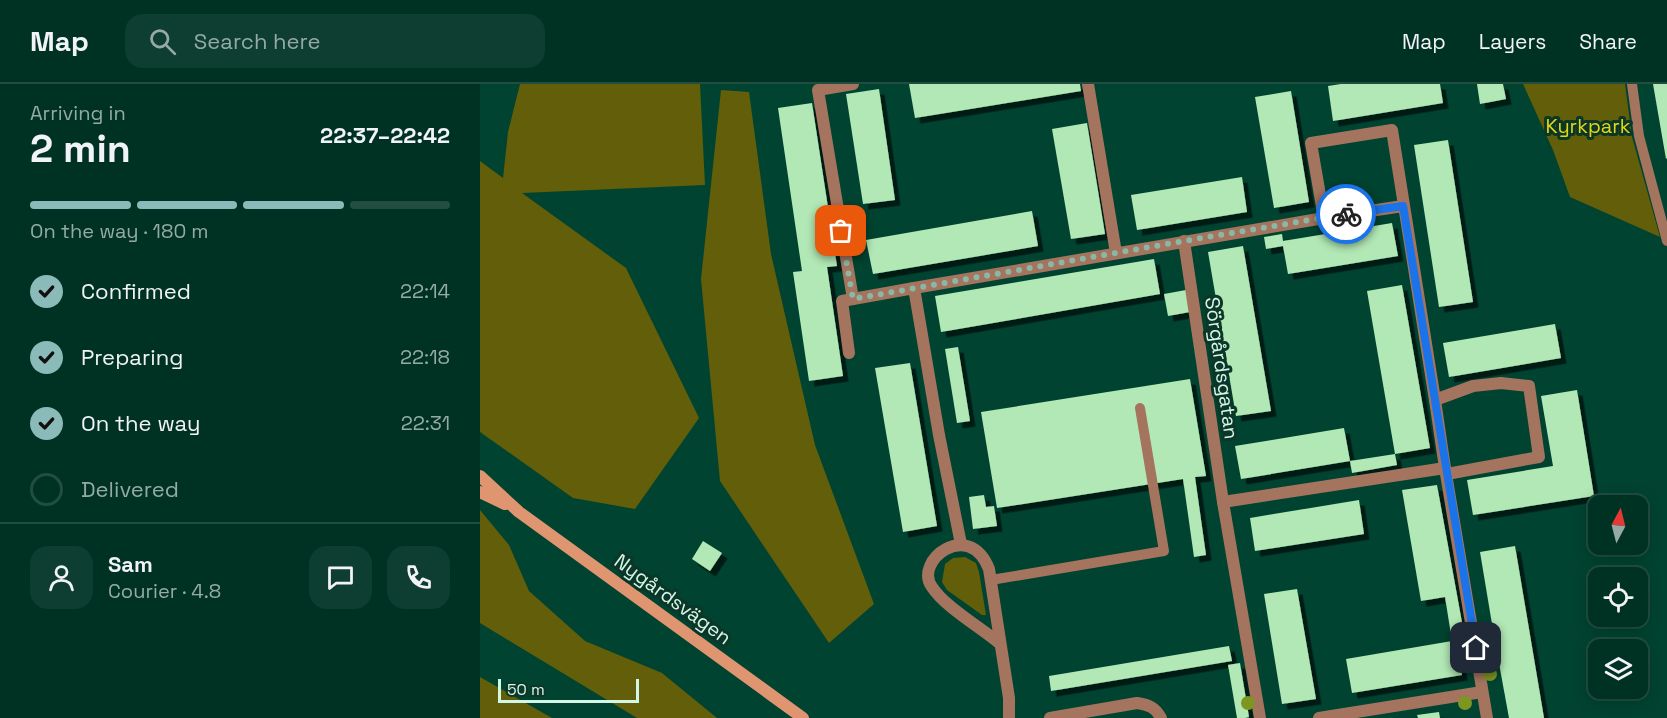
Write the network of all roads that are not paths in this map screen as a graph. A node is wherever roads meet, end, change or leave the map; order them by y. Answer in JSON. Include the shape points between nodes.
{"nodes":[{"id":1,"x":853,"y":84,"type":"edge"},
{"id":2,"x":1089,"y":84,"type":"edge"},
{"id":3,"x":1632,"y":84,"type":"edge"},
{"id":4,"x":1403,"y":206,"type":"junction"},
{"id":5,"x":1323,"y":218,"type":"junction"},
{"id":6,"x":1184,"y":241,"type":"junction"},
{"id":7,"x":1667,"y":241,"type":"edge"},
{"id":8,"x":1116,"y":253,"type":"junction"},
{"id":9,"x":914,"y":288,"type":"junction"},
{"id":10,"x":853,"y":299,"type":"junction"},
{"id":11,"x":849,"y":353,"type":"dead end"},
{"id":12,"x":1435,"y":400,"type":"junction"},
{"id":13,"x":1140,"y":408,"type":"dead end"},
{"id":14,"x":1446,"y":471,"type":"junction"},
{"id":15,"x":480,"y":476,"type":"edge"},
{"id":16,"x":480,"y":492,"type":"edge"},
{"id":17,"x":1223,"y":502,"type":"junction"},
{"id":18,"x":519,"y":512,"type":"junction"},
{"id":19,"x":961,"y":544,"type":"junction"},
{"id":20,"x":991,"y":580,"type":"junction"},
{"id":21,"x":999,"y":643,"type":"junction"},
{"id":22,"x":1482,"y":692,"type":"junction"},
{"id":23,"x":1072,"y":716,"type":"edge"},
{"id":24,"x":803,"y":718,"type":"edge"},
{"id":25,"x":1009,"y":718,"type":"edge"},
{"id":26,"x":1050,"y":718,"type":"edge"},
{"id":27,"x":1161,"y":718,"type":"edge"},
{"id":28,"x":1260,"y":718,"type":"edge"},
{"id":29,"x":1319,"y":718,"type":"edge"},
{"id":30,"x":1487,"y":718,"type":"edge"}],
"edges":[{"from":1,"to":10,"type":"street","via":[[818,90]]},
{"from":2,"to":8,"type":"street"},
{"from":3,"to":7,"type":"lane","via":[[1639,136]]},
{"from":4,"to":5,"type":"street"},
{"from":4,"to":5,"type":"street","via":[[1392,130],[1311,143]]},
{"from":4,"to":12,"type":"street"},
{"from":5,"to":6,"type":"street"},
{"from":6,"to":8,"type":"street"},
{"from":6,"to":17,"type":"street","name":"Sörgårdsgatan"},
{"from":8,"to":9,"type":"street"},
{"from":9,"to":10,"type":"street"},
{"from":9,"to":19,"type":"street"},
{"from":10,"to":11,"type":"street","via":[[842,301]]},
{"from":12,"to":14,"type":"street"},
{"from":12,"to":14,"type":"street","via":[[1473,386],[1529,386],[1539,457]]},
{"from":13,"to":20,"type":"lane","via":[[1164,551]]},
{"from":14,"to":17,"type":"street"},
{"from":14,"to":22,"type":"street"},
{"from":15,"to":18,"type":"street","name":"Nygårdsvägen"},
{"from":16,"to":18,"type":"street","name":"Nygårdsvägen"},
{"from":17,"to":28,"type":"street","name":"Sörgårdsgatan"},
{"from":18,"to":24,"type":"street","name":"Nygårdsvägen"},
{"from":19,"to":20,"type":"street","via":[[976,549],[986,561]]},
{"from":19,"to":21,"type":"street","via":[[934,558],[930,585]]},
{"from":20,"to":21,"type":"street"},
{"from":21,"to":25,"type":"street"},
{"from":22,"to":29,"type":"street"},
{"from":22,"to":30,"type":"street"},
{"from":23,"to":26,"type":"street"},
{"from":23,"to":27,"type":"street","via":[[1137,703],[1149,705]]}]}
